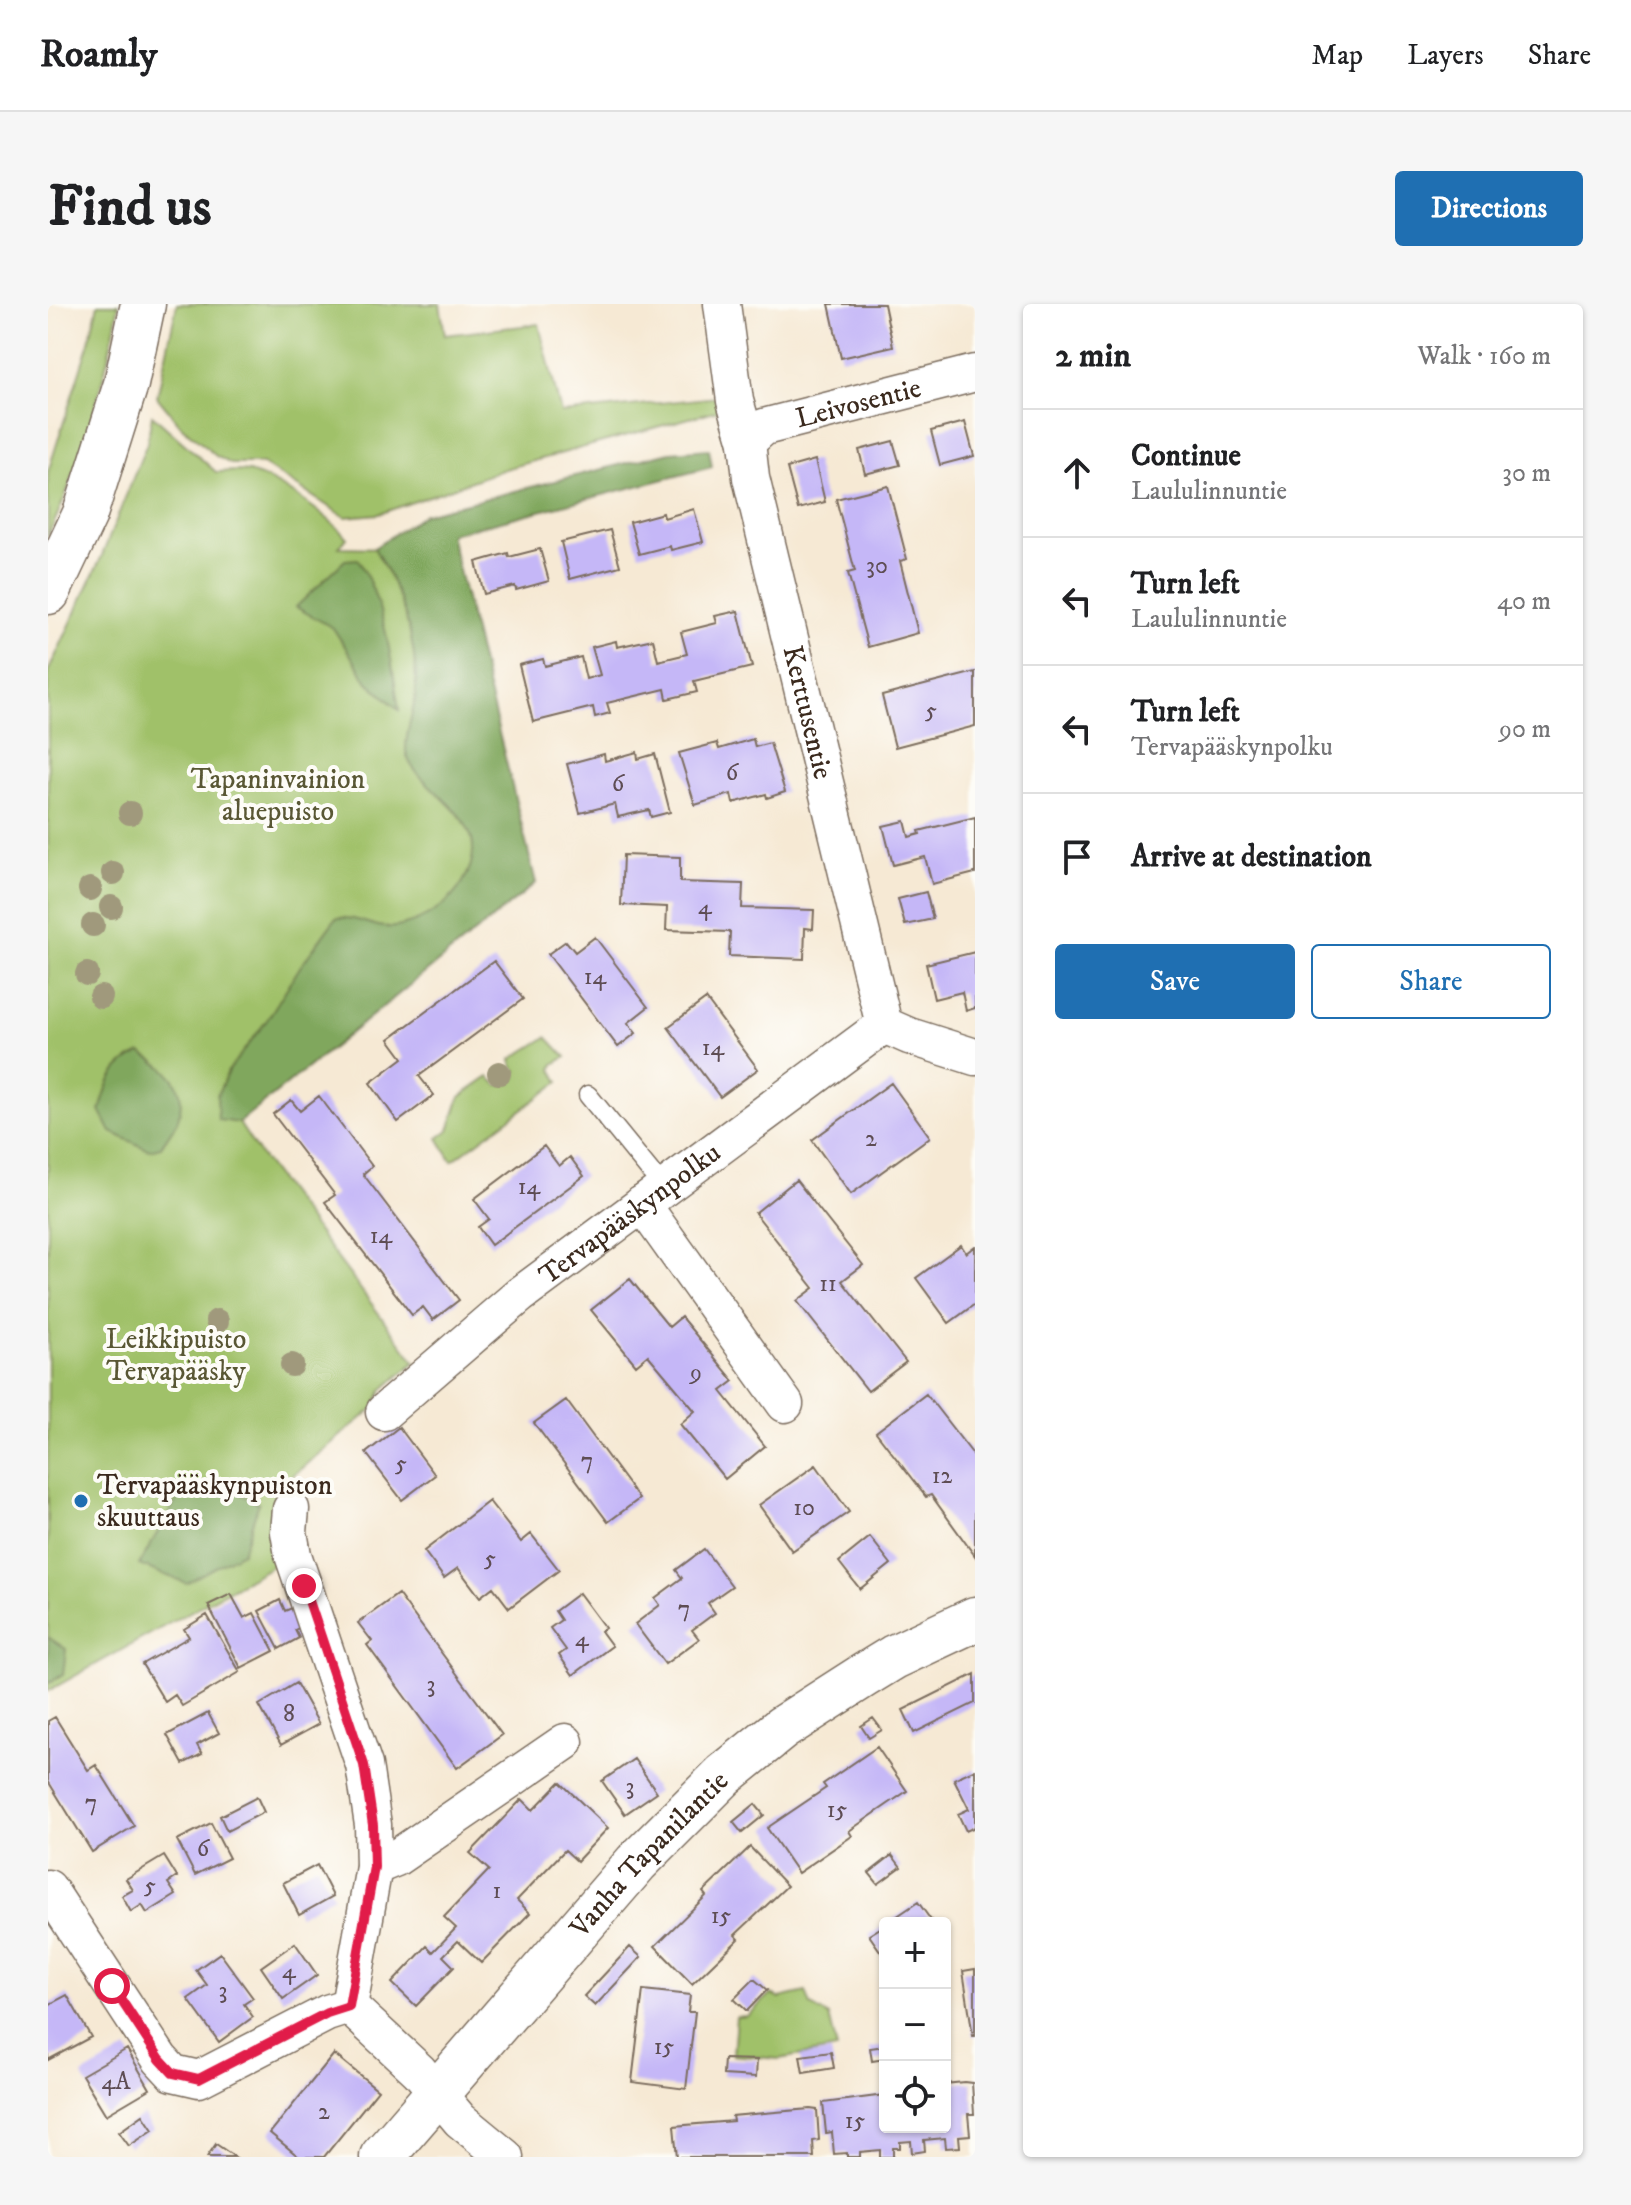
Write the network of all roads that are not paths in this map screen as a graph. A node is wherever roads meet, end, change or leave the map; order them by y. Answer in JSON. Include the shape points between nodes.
{"nodes":[{"id":1,"x":143,"y":304,"type":"edge"},
{"id":2,"x":722,"y":304,"type":"edge"},
{"id":3,"x":975,"y":373,"type":"edge"},
{"id":4,"x":747,"y":442,"type":"junction"},
{"id":5,"x":48,"y":592,"type":"edge"},
{"id":6,"x":884,"y":1025,"type":"junction"},
{"id":7,"x":975,"y":1057,"type":"edge"},
{"id":8,"x":588,"y":1095,"type":"dead end"},
{"id":9,"x":653,"y":1195,"type":"junction"},
{"id":10,"x":785,"y":1404,"type":"dead end"},
{"id":11,"x":384,"y":1412,"type":"dead end"},
{"id":12,"x":291,"y":1509,"type":"dead end"},
{"id":13,"x":975,"y":1619,"type":"edge"},
{"id":14,"x":565,"y":1742,"type":"dead end"},
{"id":15,"x":374,"y":1867,"type":"junction"},
{"id":16,"x":48,"y":1888,"type":"edge"},
{"id":17,"x":349,"y":2006,"type":"junction"},
{"id":18,"x":438,"y":2093,"type":"junction"},
{"id":19,"x":382,"y":2157,"type":"edge"},
{"id":20,"x":505,"y":2157,"type":"edge"}],
"edges":[{"from":1,"to":5,"type":"street","via":[[126,384],[85,514]]},
{"from":2,"to":4,"type":"street","name":"Kerttusentie","via":[[735,401]]},
{"from":3,"to":4,"type":"street","name":"Leivosentie","via":[[764,427]]},
{"from":4,"to":6,"type":"street","name":"Kerttusentie","via":[[775,582]]},
{"from":6,"to":7,"type":"street"},
{"from":6,"to":9,"type":"street","name":"Tervapääskynpolku"},
{"from":8,"to":9,"type":"lane"},
{"from":9,"to":10,"type":"street"},
{"from":9,"to":11,"type":"street","name":"Tervapääskynpolku","via":[[513,1301]]},
{"from":12,"to":15,"type":"street","via":[[293,1555],[364,1765]]},
{"from":13,"to":18,"type":"street","name":"Vanha Tapanilantie","via":[[863,1676],[782,1728],[724,1775],[636,1863]]},
{"from":14,"to":15,"type":"street","via":[[396,1858]]},
{"from":15,"to":17,"type":"street"},
{"from":16,"to":17,"type":"street","via":[[173,2073],[199,2079]]},
{"from":17,"to":18,"type":"street"},
{"from":18,"to":19,"type":"street","name":"Vanha Tapanilantie"},
{"from":18,"to":20,"type":"street","via":[[460,2120]]}]}
